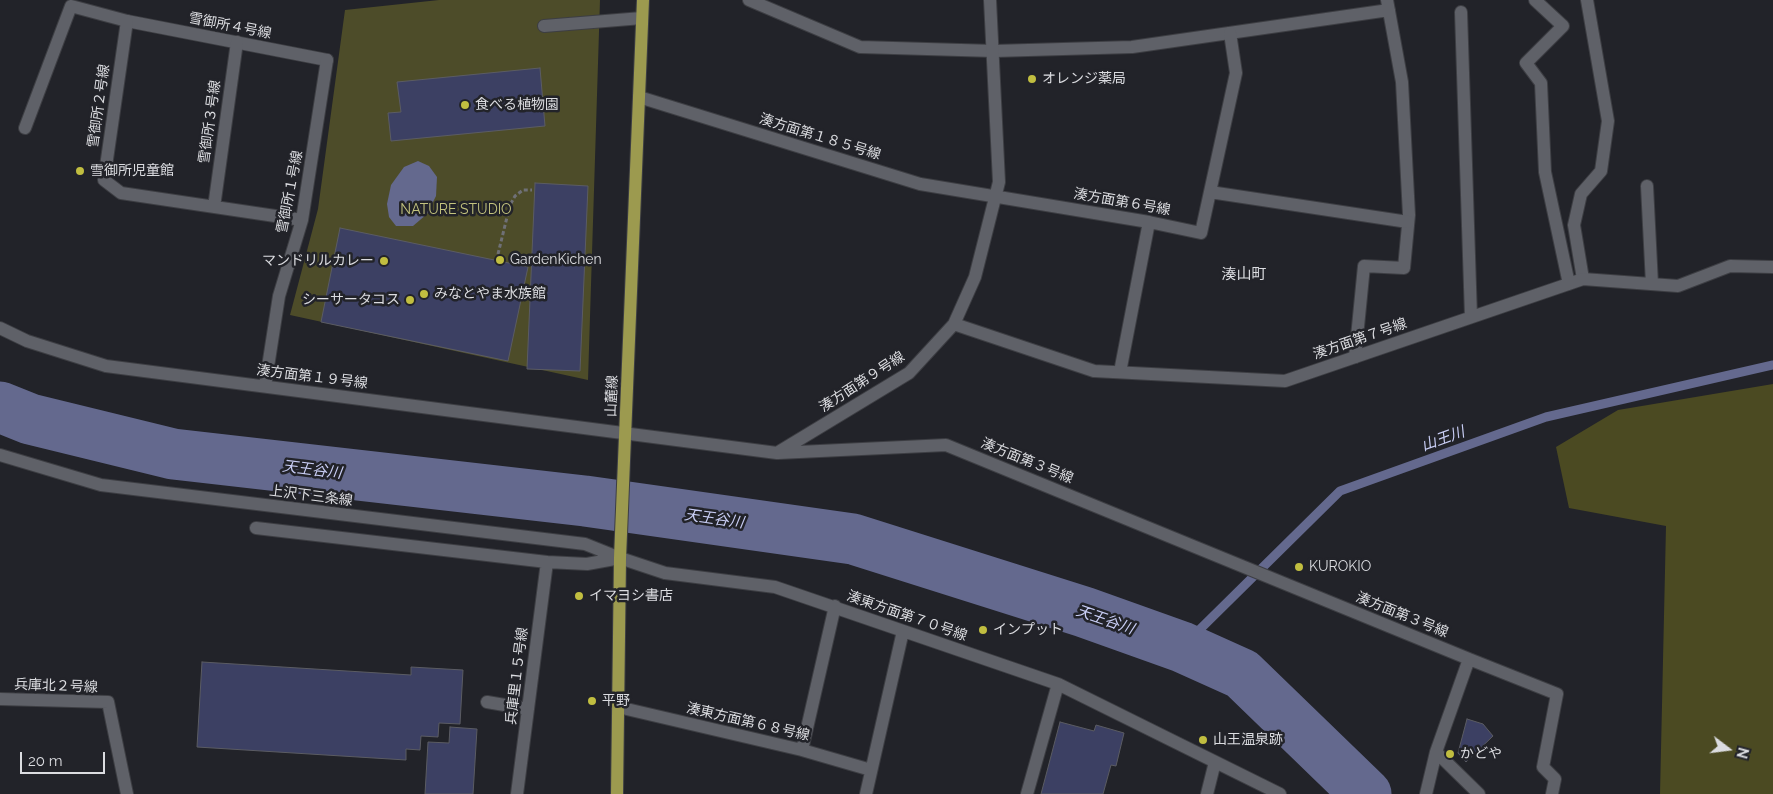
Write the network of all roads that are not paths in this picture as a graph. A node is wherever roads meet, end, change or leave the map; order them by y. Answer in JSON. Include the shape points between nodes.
{"nodes":[{"id":1,"x":643,"y":0,"type":"edge"},
{"id":2,"x":749,"y":0,"type":"edge"},
{"id":3,"x":990,"y":0,"type":"edge"},
{"id":4,"x":1535,"y":0,"type":"edge"},
{"id":5,"x":1587,"y":0,"type":"edge"},
{"id":6,"x":72,"y":3,"type":"edge"},
{"id":7,"x":1388,"y":5,"type":"edge"},
{"id":8,"x":1461,"y":12,"type":"dead end"},
{"id":9,"x":642,"y":18,"type":"junction"},
{"id":10,"x":127,"y":21,"type":"junction"},
{"id":11,"x":544,"y":26,"type":"dead end"},
{"id":12,"x":1230,"y":33,"type":"junction"},
{"id":13,"x":237,"y":42,"type":"junction"},
{"id":14,"x":994,"y":51,"type":"junction"},
{"id":15,"x":327,"y":60,"type":"joint"},
{"id":16,"x":639,"y":97,"type":"junction"},
{"id":17,"x":26,"y":128,"type":"dead end"},
{"id":18,"x":1647,"y":186,"type":"dead end"},
{"id":19,"x":1210,"y":192,"type":"junction"},
{"id":20,"x":995,"y":195,"type":"junction"},
{"id":21,"x":214,"y":207,"type":"junction"},
{"id":22,"x":302,"y":220,"type":"junction"},
{"id":23,"x":1149,"y":222,"type":"junction"},
{"id":24,"x":1408,"y":222,"type":"junction"},
{"id":25,"x":1773,"y":267,"type":"edge"},
{"id":26,"x":1583,"y":279,"type":"junction"},
{"id":27,"x":1569,"y":284,"type":"junction"},
{"id":28,"x":1652,"y":284,"type":"junction"},
{"id":29,"x":1471,"y":317,"type":"junction"},
{"id":30,"x":954,"y":324,"type":"junction"},
{"id":31,"x":0,"y":328,"type":"edge"},
{"id":32,"x":1355,"y":356,"type":"junction"},
{"id":33,"x":1120,"y":372,"type":"junction"},
{"id":34,"x":265,"y":386,"type":"junction"},
{"id":35,"x":626,"y":434,"type":"junction"},
{"id":36,"x":777,"y":453,"type":"junction"},
{"id":37,"x":0,"y":455,"type":"edge"},
{"id":38,"x":256,"y":528,"type":"dead end"},
{"id":39,"x":620,"y":558,"type":"junction"},
{"id":40,"x":548,"y":562,"type":"junction"},
{"id":41,"x":834,"y":606,"type":"junction"},
{"id":42,"x":903,"y":631,"type":"junction"},
{"id":43,"x":1469,"y":659,"type":"junction"},
{"id":44,"x":1058,"y":684,"type":"junction"},
{"id":45,"x":0,"y":699,"type":"edge"},
{"id":46,"x":487,"y":702,"type":"dead end"},
{"id":47,"x":618,"y":707,"type":"junction"},
{"id":48,"x":528,"y":709,"type":"junction"},
{"id":49,"x":802,"y":750,"type":"junction"},
{"id":50,"x":1436,"y":752,"type":"junction"},
{"id":51,"x":1215,"y":762,"type":"junction"},
{"id":52,"x":871,"y":770,"type":"junction"},
{"id":53,"x":127,"y":794,"type":"edge"},
{"id":54,"x":517,"y":794,"type":"edge"},
{"id":55,"x":617,"y":794,"type":"edge"},
{"id":56,"x":866,"y":794,"type":"edge"},
{"id":57,"x":1027,"y":794,"type":"edge"},
{"id":58,"x":1207,"y":794,"type":"edge"},
{"id":59,"x":1280,"y":794,"type":"edge"},
{"id":60,"x":1426,"y":794,"type":"edge"},
{"id":61,"x":1479,"y":794,"type":"edge"},
{"id":62,"x":1552,"y":794,"type":"edge"}],
"edges":[{"from":1,"to":9,"type":"main road","name":"山麓線"},
{"from":2,"to":14,"type":"street","via":[[860,47]]},
{"from":3,"to":14,"type":"street","name":"湊方面第９号線"},
{"from":4,"to":27,"type":"street","via":[[1563,26],[1526,63],[1541,83],[1545,172]]},
{"from":5,"to":26,"type":"street","via":[[1608,121],[1601,171],[1581,194],[1574,225]]},
{"from":6,"to":10,"type":"street"},
{"from":6,"to":17,"type":"street"},
{"from":7,"to":12,"type":"street"},
{"from":7,"to":24,"type":"street","via":[[1402,82]]},
{"from":8,"to":29,"type":"street"},
{"from":9,"to":11,"type":"street"},
{"from":9,"to":16,"type":"main road","name":"山麓線"},
{"from":10,"to":13,"type":"street","name":"雪御所４号線"},
{"from":10,"to":21,"type":"street","name":"雪御所２号線","via":[[104,180],[121,193]]},
{"from":12,"to":14,"type":"street","via":[[1132,47]]},
{"from":12,"to":19,"type":"street","via":[[1236,73]]},
{"from":13,"to":15,"type":"street","name":"雪御所４号線"},
{"from":13,"to":21,"type":"street","name":"雪御所３号線"},
{"from":14,"to":20,"type":"street","name":"湊方面第９号線","via":[[999,182]]},
{"from":15,"to":22,"type":"street","name":"雪御所１号線"},
{"from":16,"to":20,"type":"street","name":"湊方面第１８５号線","via":[[920,184]]},
{"from":16,"to":35,"type":"main road","name":"山麓線"},
{"from":18,"to":28,"type":"street"},
{"from":19,"to":23,"type":"street","name":"湊方面第６号線","via":[[1201,233]]},
{"from":19,"to":24,"type":"street"},
{"from":20,"to":23,"type":"street","name":"湊方面第６号線"},
{"from":20,"to":30,"type":"street","name":"湊方面第９号線","via":[[975,277]]},
{"from":21,"to":22,"type":"street","name":"雪御所２号線"},
{"from":22,"to":34,"type":"street","name":"雪御所１号線","via":[[279,296]]},
{"from":23,"to":33,"type":"street"},
{"from":24,"to":32,"type":"street","via":[[1404,268],[1364,266]]},
{"from":25,"to":28,"type":"street","name":"湊方面第７号線","via":[[1730,266],[1678,286]]},
{"from":26,"to":27,"type":"street","name":"湊方面第７号線"},
{"from":26,"to":28,"type":"street","name":"湊方面第７号線"},
{"from":27,"to":29,"type":"street","name":"湊方面第７号線"},
{"from":29,"to":32,"type":"street","name":"湊方面第７号線"},
{"from":30,"to":33,"type":"street","name":"湊方面第７号線","via":[[1094,371]]},
{"from":30,"to":36,"type":"street","name":"湊方面第９号線","via":[[909,373]]},
{"from":31,"to":34,"type":"street","name":"湊方面第１９号線","via":[[26,341],[106,366]]},
{"from":32,"to":33,"type":"street","name":"湊方面第７号線","via":[[1286,381]]},
{"from":34,"to":35,"type":"street","name":"湊方面第１９号線"},
{"from":35,"to":36,"type":"street"},
{"from":35,"to":39,"type":"main road","name":"山麓線"},
{"from":36,"to":43,"type":"street","name":"湊方面第３号線","via":[[946,445]]},
{"from":37,"to":39,"type":"street","name":"上沢下三条線","via":[[101,485],[585,544]]},
{"from":38,"to":40,"type":"street"},
{"from":39,"to":40,"type":"street","via":[[587,564]]},
{"from":39,"to":41,"type":"street","name":"湊東方面第７０号線","via":[[665,573],[775,587]]},
{"from":39,"to":47,"type":"main road","name":"山麓線"},
{"from":40,"to":48,"type":"street","name":"兵庫里１５号線"},
{"from":41,"to":42,"type":"street","name":"湊東方面第７０号線"},
{"from":41,"to":49,"type":"street"},
{"from":42,"to":44,"type":"street","name":"湊東方面第７０号線"},
{"from":42,"to":52,"type":"street"},
{"from":43,"to":50,"type":"street"},
{"from":43,"to":62,"type":"street","name":"湊方面第３号線","via":[[1557,694],[1543,767],[1555,779]]},
{"from":44,"to":51,"type":"street","name":"湊東方面第７０号線"},
{"from":44,"to":57,"type":"street"},
{"from":45,"to":53,"type":"street","name":"兵庫北２号線","via":[[108,702]]},
{"from":46,"to":48,"type":"street"},
{"from":47,"to":49,"type":"street","name":"湊東方面第６８号線"},
{"from":47,"to":55,"type":"main road","name":"山麓線"},
{"from":48,"to":54,"type":"street","name":"兵庫里１５号線"},
{"from":49,"to":52,"type":"street","name":"湊東方面第６８号線"},
{"from":50,"to":60,"type":"street"},
{"from":50,"to":61,"type":"street"},
{"from":51,"to":58,"type":"street"},
{"from":51,"to":59,"type":"street","name":"湊東方面第７０号線"},
{"from":52,"to":56,"type":"street"}]}
